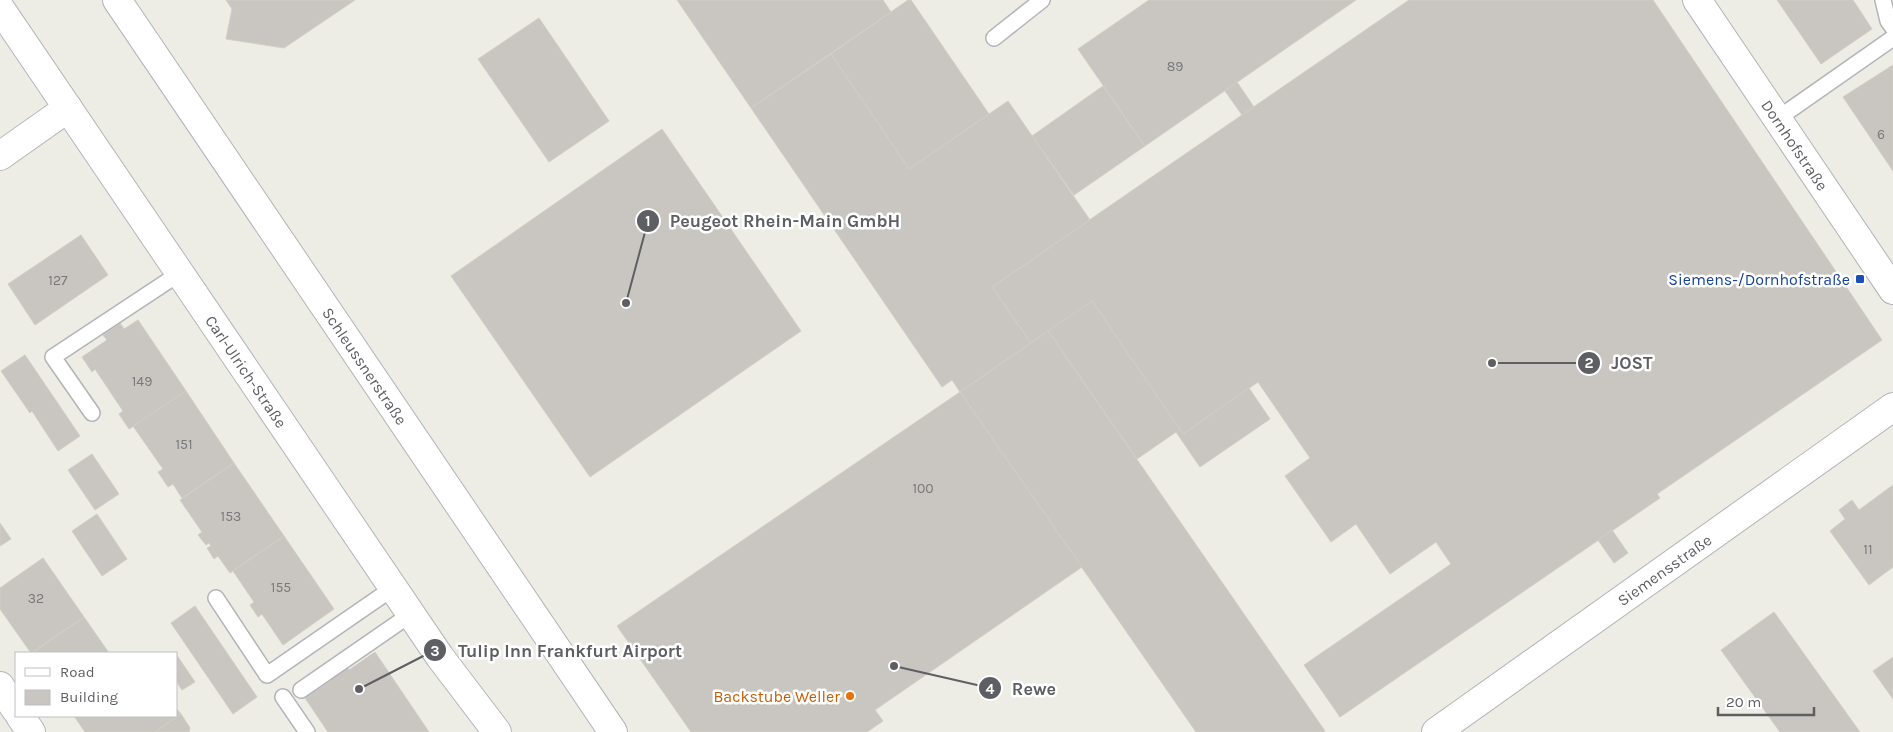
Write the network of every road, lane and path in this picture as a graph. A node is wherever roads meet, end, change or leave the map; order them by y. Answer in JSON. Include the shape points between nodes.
{"nodes":[{"id":1,"x":117,"y":0,"type":"edge"},
{"id":2,"x":1042,"y":0,"type":"edge"},
{"id":3,"x":1697,"y":0,"type":"edge"},
{"id":4,"x":1883,"y":0,"type":"edge"},
{"id":5,"x":0,"y":8,"type":"edge"},
{"id":6,"x":1893,"y":28,"type":"edge"},
{"id":7,"x":994,"y":38,"type":"dead end"},
{"id":8,"x":1893,"y":38,"type":"edge"},
{"id":9,"x":68,"y":108,"type":"junction"},
{"id":10,"x":1777,"y":119,"type":"junction"},
{"id":11,"x":0,"y":156,"type":"edge"},
{"id":12,"x":180,"y":273,"type":"junction"},
{"id":13,"x":1893,"y":290,"type":"edge"},
{"id":14,"x":1893,"y":408,"type":"edge"},
{"id":15,"x":92,"y":413,"type":"dead end"},
{"id":16,"x":393,"y":588,"type":"junction"},
{"id":17,"x":216,"y":598,"type":"dead end"},
{"id":18,"x":411,"y":614,"type":"junction"},
{"id":19,"x":0,"y":686,"type":"edge"},
{"id":20,"x":301,"y":690,"type":"dead end"},
{"id":21,"x":283,"y":696,"type":"dead end"},
{"id":22,"x":15,"y":708,"type":"edge"},
{"id":23,"x":21,"y":717,"type":"edge"},
{"id":24,"x":31,"y":732,"type":"edge"},
{"id":25,"x":307,"y":732,"type":"edge"},
{"id":26,"x":497,"y":732,"type":"edge"},
{"id":27,"x":613,"y":732,"type":"edge"},
{"id":28,"x":1436,"y":732,"type":"edge"}],
"edges":[{"from":1,"to":27,"type":"street","name":"Schleussnerstraße"},
{"from":2,"to":7,"type":"lane"},
{"from":3,"to":10,"type":"street","name":"Dornhofstraße"},
{"from":4,"to":6,"type":"lane"},
{"from":5,"to":9,"type":"street","name":"Carl-Ulrich-Straße"},
{"from":8,"to":10,"type":"lane"},
{"from":9,"to":11,"type":"street"},
{"from":9,"to":12,"type":"street","name":"Carl-Ulrich-Straße"},
{"from":10,"to":13,"type":"street","name":"Dornhofstraße"},
{"from":12,"to":15,"type":"lane","via":[[53,357]]},
{"from":12,"to":16,"type":"street","name":"Carl-Ulrich-Straße"},
{"from":14,"to":28,"type":"street","name":"Siemensstraße"},
{"from":16,"to":17,"type":"lane","via":[[267,675]]},
{"from":16,"to":18,"type":"street","name":"Carl-Ulrich-Straße"},
{"from":18,"to":20,"type":"lane"},
{"from":18,"to":26,"type":"street","name":"Carl-Ulrich-Straße","via":[[462,689]]},
{"from":19,"to":22,"type":"street"},
{"from":21,"to":25,"type":"lane"},
{"from":23,"to":24,"type":"street"}]}
